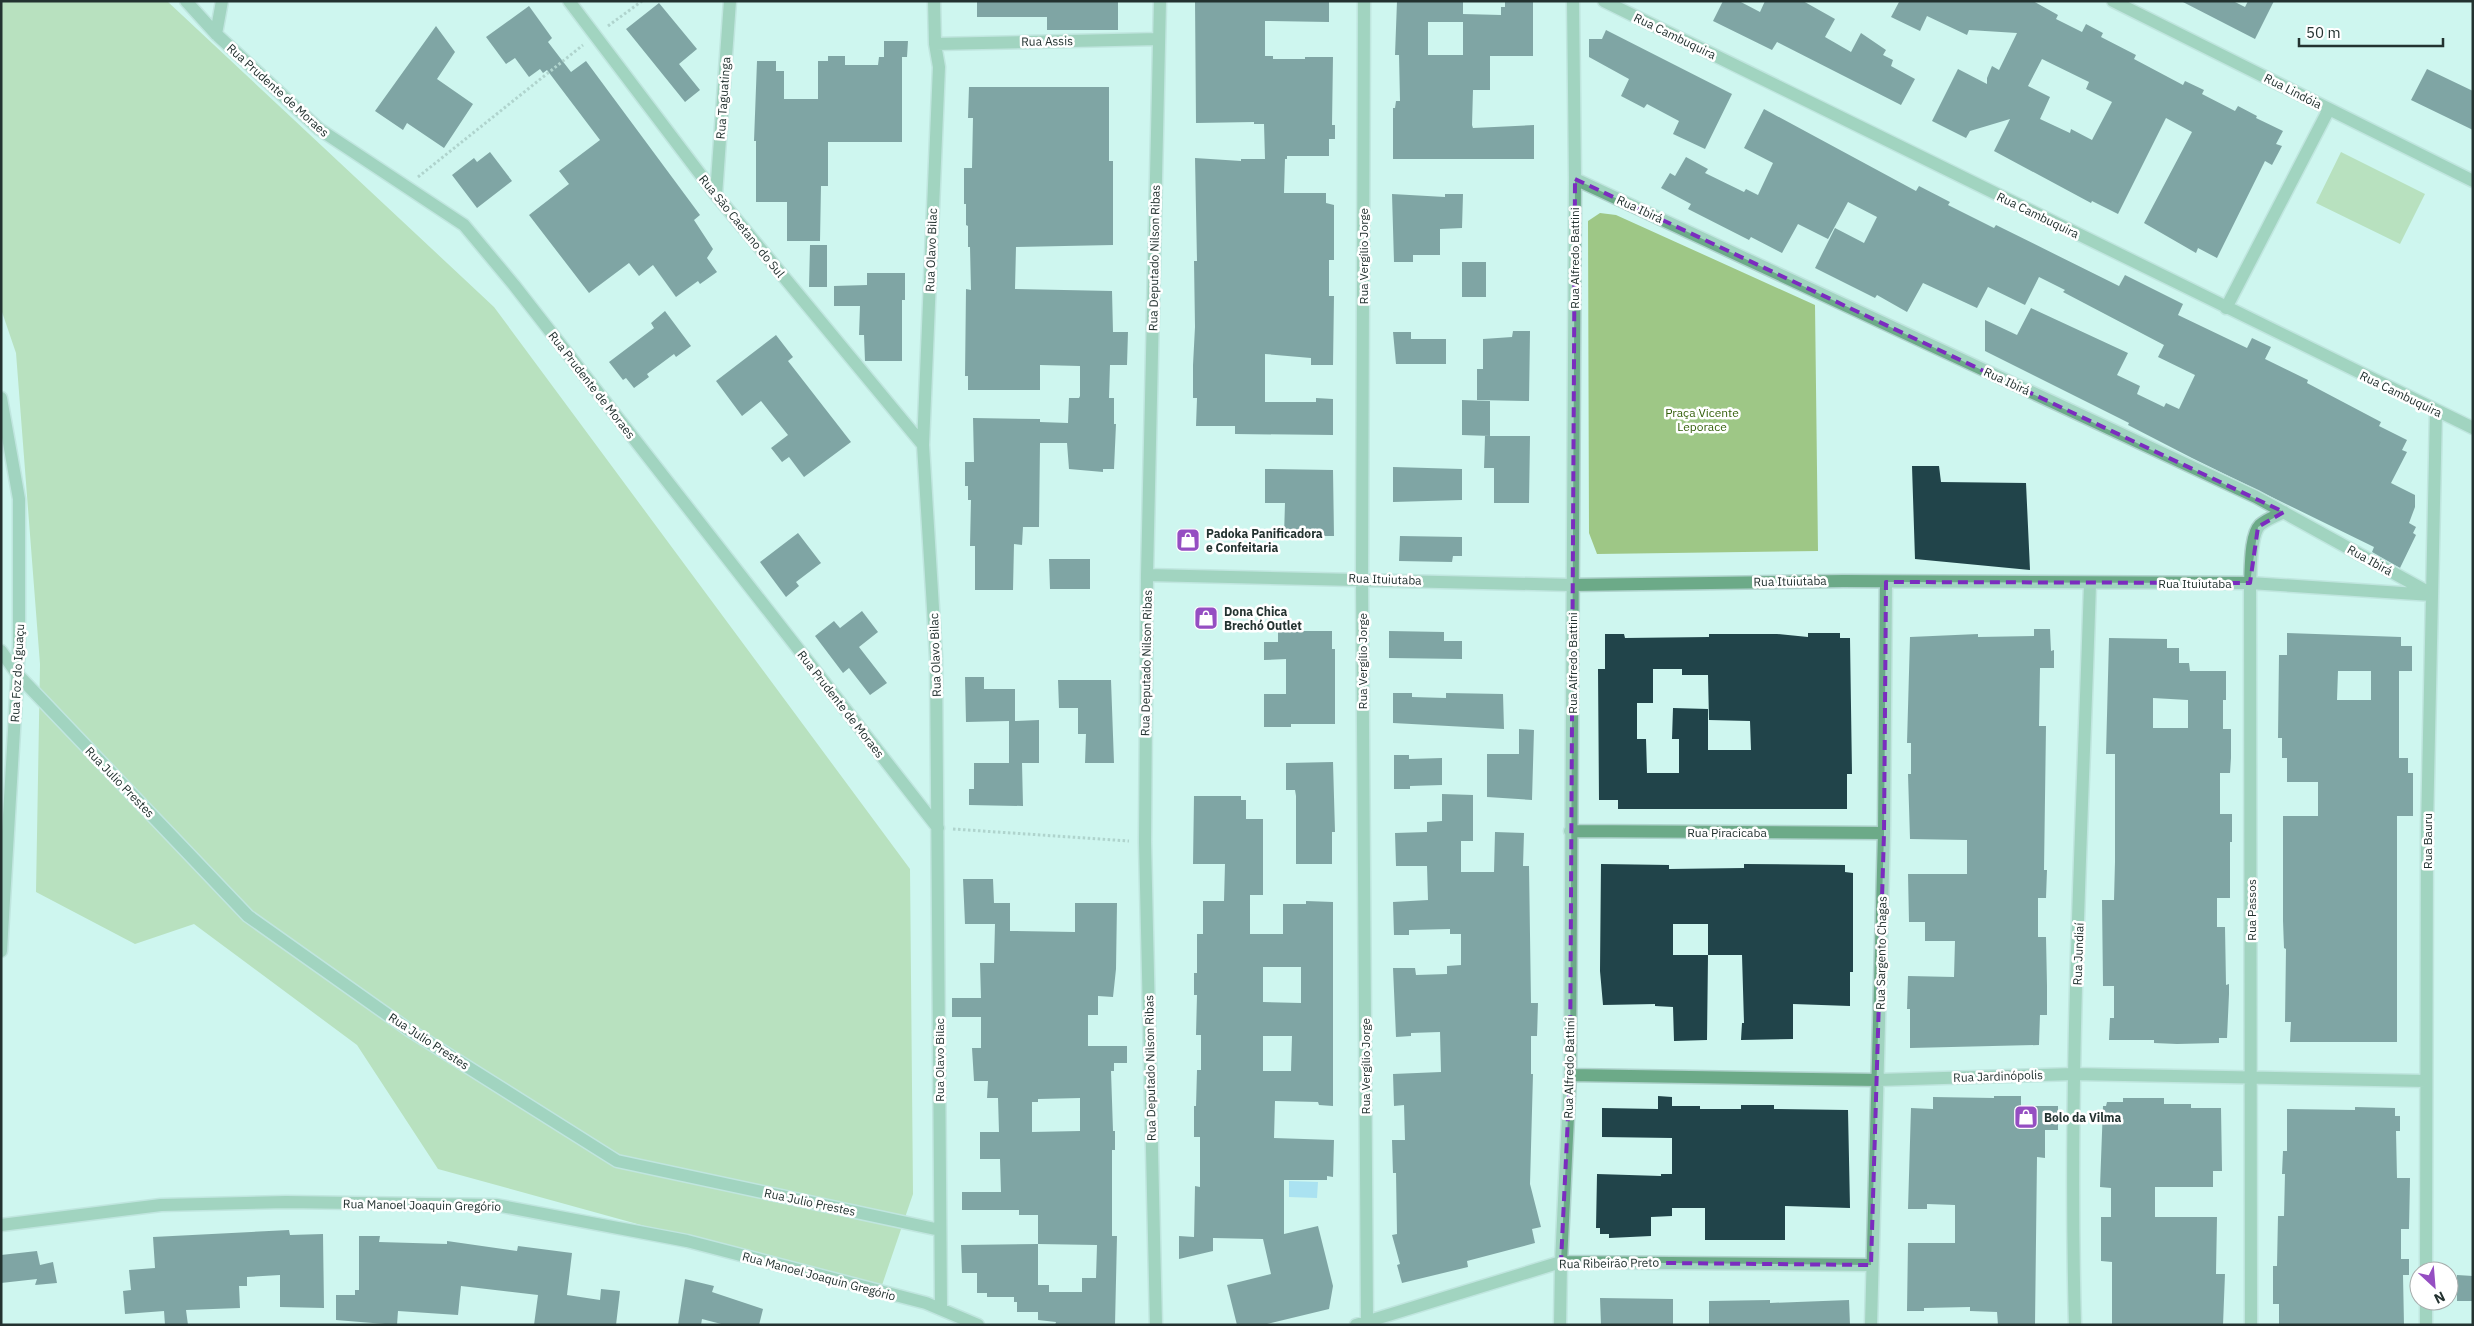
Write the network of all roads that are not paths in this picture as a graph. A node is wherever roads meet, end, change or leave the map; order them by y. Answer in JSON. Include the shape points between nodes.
{"nodes":[{"id":1,"x":186,"y":1,"type":"edge"},
{"id":2,"x":222,"y":1,"type":"edge"},
{"id":3,"x":570,"y":1,"type":"edge"},
{"id":4,"x":730,"y":1,"type":"edge"},
{"id":5,"x":934,"y":1,"type":"edge"},
{"id":6,"x":1160,"y":1,"type":"edge"},
{"id":7,"x":1364,"y":1,"type":"edge"},
{"id":8,"x":1573,"y":1,"type":"edge"},
{"id":9,"x":1604,"y":1,"type":"edge"},
{"id":10,"x":2113,"y":1,"type":"edge"},
{"id":11,"x":216,"y":34,"type":"junction"},
{"id":12,"x":1158,"y":39,"type":"junction"},
{"id":13,"x":935,"y":44,"type":"junction"},
{"id":14,"x":2329,"y":109,"type":"junction"},
{"id":15,"x":1575,"y":179,"type":"junction"},
{"id":16,"x":2473,"y":181,"type":"edge"},
{"id":17,"x":716,"y":195,"type":"junction"},
{"id":18,"x":2226,"y":308,"type":"junction"},
{"id":19,"x":1,"y":398,"type":"edge"},
{"id":20,"x":2436,"y":411,"type":"junction"},
{"id":21,"x":2473,"y":428,"type":"edge"},
{"id":22,"x":923,"y":445,"type":"junction"},
{"id":23,"x":2284,"y":512,"type":"junction"},
{"id":24,"x":1147,"y":575,"type":"junction"},
{"id":25,"x":1362,"y":578,"type":"junction"},
{"id":26,"x":1886,"y":582,"type":"junction"},
{"id":27,"x":2250,"y":583,"type":"junction"},
{"id":28,"x":2090,"y":584,"type":"junction"},
{"id":29,"x":1572,"y":585,"type":"junction"},
{"id":30,"x":2432,"y":594,"type":"junction"},
{"id":31,"x":1,"y":651,"type":"edge"},
{"id":32,"x":18,"y":675,"type":"junction"},
{"id":33,"x":938,"y":828,"type":"junction"},
{"id":34,"x":1570,"y":830,"type":"junction"},
{"id":35,"x":1884,"y":833,"type":"junction"},
{"id":36,"x":1,"y":950,"type":"edge"},
{"id":37,"x":2074,"y":1074,"type":"junction"},
{"id":38,"x":1570,"y":1075,"type":"junction"},
{"id":39,"x":2252,"y":1078,"type":"junction"},
{"id":40,"x":1878,"y":1080,"type":"junction"},
{"id":41,"x":2426,"y":1081,"type":"junction"},
{"id":42,"x":1,"y":1224,"type":"edge"},
{"id":43,"x":940,"y":1230,"type":"junction"},
{"id":44,"x":2426,"y":1261,"type":"edge"},
{"id":45,"x":1561,"y":1262,"type":"junction"},
{"id":46,"x":1871,"y":1265,"type":"junction"},
{"id":47,"x":941,"y":1310,"type":"junction"},
{"id":48,"x":2426,"y":1311,"type":"edge"},
{"id":49,"x":1361,"y":1323,"type":"edge"},
{"id":50,"x":978,"y":1325,"type":"edge"},
{"id":51,"x":1156,"y":1325,"type":"edge"},
{"id":52,"x":1560,"y":1325,"type":"edge"},
{"id":53,"x":1871,"y":1325,"type":"edge"},
{"id":54,"x":2075,"y":1325,"type":"edge"},
{"id":55,"x":2251,"y":1325,"type":"edge"},
{"id":56,"x":2426,"y":1325,"type":"edge"}],
"edges":[{"from":1,"to":11,"type":"street","name":"Rua Prudente de Moraes"},
{"from":2,"to":11,"type":"street"},
{"from":3,"to":17,"type":"street","name":"Rua São Caetano do Sul"},
{"from":4,"to":17,"type":"street","name":"Rua Taguatinga"},
{"from":5,"to":13,"type":"street","name":"Rua Olavo Bilac"},
{"from":6,"to":12,"type":"street","name":"Rua Deputado Nilson Ribas"},
{"from":7,"to":25,"type":"street","name":"Rua Vergílio Jorge"},
{"from":8,"to":15,"type":"street","name":"Rua Alfredo Battini"},
{"from":9,"to":18,"type":"street","name":"Rua Cambuquira"},
{"from":10,"to":14,"type":"street","name":"Rua Lindóia"},
{"from":11,"to":33,"type":"street","name":"Rua Prudente de Moraes","via":[[319,129],[464,225]]},
{"from":12,"to":13,"type":"street","name":"Rua Assis"},
{"from":12,"to":24,"type":"street","name":"Rua Deputado Nilson Ribas"},
{"from":13,"to":22,"type":"street","name":"Rua Olavo Bilac","via":[[939,68]]},
{"from":14,"to":16,"type":"street","name":"Rua Lindóia"},
{"from":14,"to":18,"type":"street"},
{"from":15,"to":23,"type":"street","name":"Rua Ibirá"},
{"from":15,"to":29,"type":"street","name":"Rua Alfredo Battini"},
{"from":17,"to":22,"type":"street","name":"Rua São Caetano do Sul"},
{"from":18,"to":20,"type":"street","name":"Rua Cambuquira"},
{"from":19,"to":32,"type":"street","name":"Rua Foz do Iguaçu","via":[[19,499]]},
{"from":20,"to":21,"type":"street","name":"Rua Cambuquira"},
{"from":20,"to":30,"type":"street","name":"Rua Bauru"},
{"from":22,"to":33,"type":"street","name":"Rua Olavo Bilac","via":[[936,657]]},
{"from":23,"to":27,"type":"street","name":"Rua Passos","via":[[2258,527],[2252,550]]},
{"from":23,"to":30,"type":"street","name":"Rua Ibirá"},
{"from":24,"to":25,"type":"street","name":"Rua Ituiutaba"},
{"from":24,"to":51,"type":"street","name":"Rua Deputado Nilson Ribas","via":[[1145,842]]},
{"from":25,"to":29,"type":"street","name":"Rua Ituiutaba"},
{"from":25,"to":49,"type":"street","name":"Rua Vergílio Jorge"},
{"from":26,"to":28,"type":"street","name":"Rua Ituiutaba"},
{"from":26,"to":29,"type":"street","name":"Rua Ituiutaba"},
{"from":26,"to":35,"type":"street","name":"Rua Sargento Chagas"},
{"from":27,"to":28,"type":"street","name":"Rua Ituiutaba"},
{"from":27,"to":30,"type":"street","name":"Rua Ituiutaba"},
{"from":27,"to":39,"type":"street","name":"Rua Passos"},
{"from":28,"to":37,"type":"street","name":"Rua Jundiaí"},
{"from":29,"to":34,"type":"street","name":"Rua Alfredo Battini"},
{"from":30,"to":41,"type":"street","name":"Rua Bauru"},
{"from":31,"to":32,"type":"street","name":"Rua Julio Prestes"},
{"from":32,"to":36,"type":"street","name":"Rua Foz do Iguaçu"},
{"from":32,"to":43,"type":"street","name":"Rua Julio Prestes","via":[[248,916],[409,1030],[617,1161]]},
{"from":33,"to":43,"type":"street","name":"Rua Olavo Bilac"},
{"from":34,"to":35,"type":"street","name":"Rua Piracicaba"},
{"from":34,"to":38,"type":"street","name":"Rua Alfredo Battini"},
{"from":35,"to":40,"type":"street","name":"Rua Sargento Chagas"},
{"from":37,"to":39,"type":"street","name":"Rua Jardinópolis"},
{"from":37,"to":40,"type":"street","name":"Rua Jardinópolis"},
{"from":37,"to":54,"type":"street","name":"Rua Jundiaí","via":[[2072,1245]]},
{"from":38,"to":40,"type":"street","name":"Rua Jardinópolis"},
{"from":38,"to":45,"type":"street","name":"Rua Alfredo Battini"},
{"from":39,"to":41,"type":"street","name":"Rua Jardinópolis"},
{"from":39,"to":55,"type":"street","name":"Rua Passos"},
{"from":40,"to":46,"type":"street","name":"Rua Sargento Chagas"},
{"from":41,"to":44,"type":"street","name":"Rua Bauru"},
{"from":42,"to":47,"type":"street","name":"Rua Manoel Joaquin Gregório","via":[[161,1205],[286,1202],[496,1206],[688,1241],[926,1303]]},
{"from":43,"to":47,"type":"street","name":"Rua Olavo Bilac"},
{"from":45,"to":46,"type":"street","name":"Rua Ribeirão Preto"},
{"from":45,"to":49,"type":"street","name":"Rua Ribeirão Preto"},
{"from":45,"to":52,"type":"street","name":"Rua Alfredo Battini"},
{"from":46,"to":53,"type":"street","name":"Rua Sargento Chagas"},
{"from":47,"to":50,"type":"street","name":"Rua Manoel Joaquin Gregório"},
{"from":48,"to":56,"type":"street"}]}
